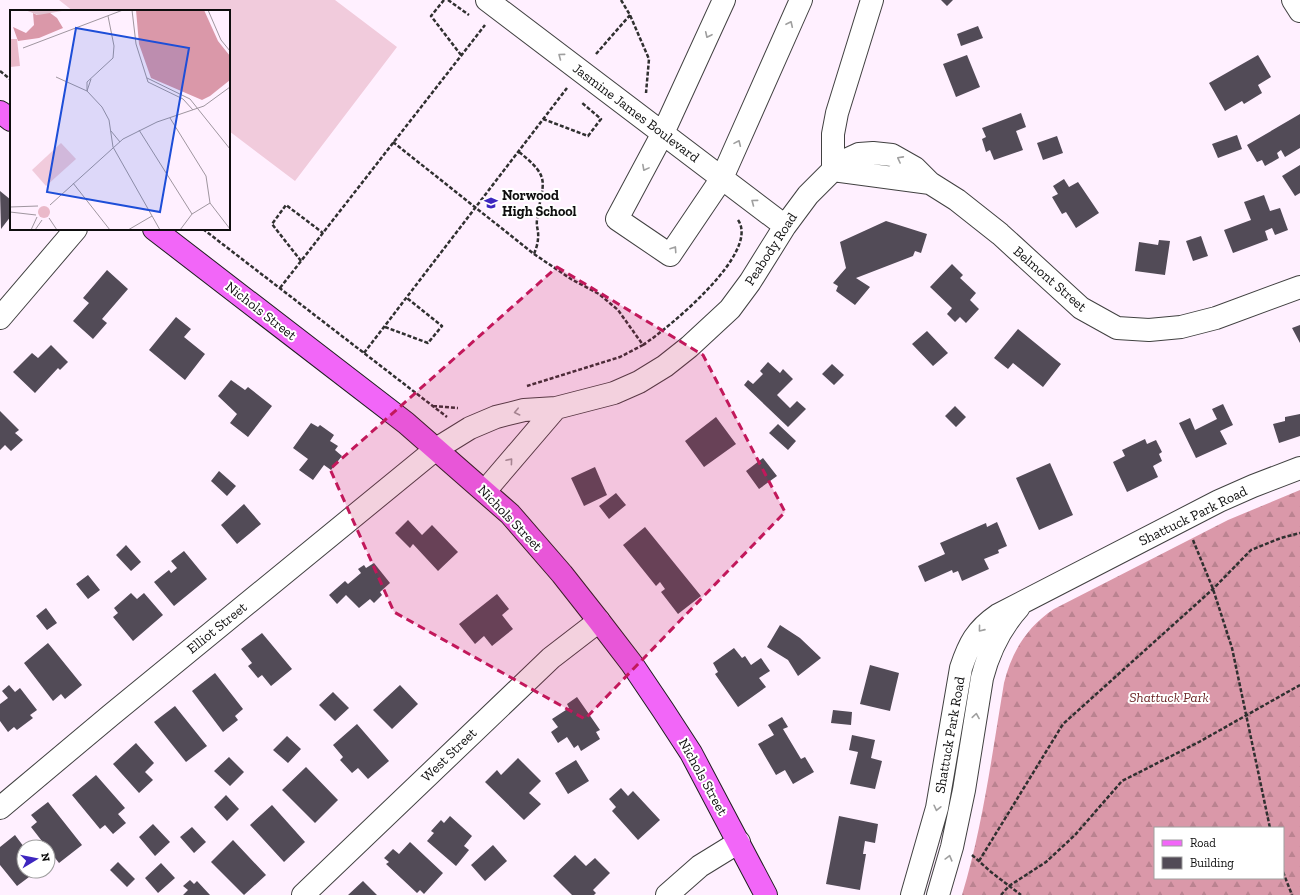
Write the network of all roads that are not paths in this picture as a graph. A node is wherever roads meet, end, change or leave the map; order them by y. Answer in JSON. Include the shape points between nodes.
{"nodes":[{"id":1,"x":487,"y":0,"type":"edge"},
{"id":2,"x":724,"y":0,"type":"edge"},
{"id":3,"x":801,"y":0,"type":"edge"},
{"id":4,"x":872,"y":0,"type":"edge"},
{"id":5,"x":1293,"y":0,"type":"edge"},
{"id":6,"x":1300,"y":11,"type":"edge"},
{"id":7,"x":0,"y":112,"type":"edge"},
{"id":8,"x":10,"y":119,"type":"edge"},
{"id":9,"x":663,"y":133,"type":"junction"},
{"id":10,"x":833,"y":170,"type":"junction"},
{"id":11,"x":722,"y":178,"type":"junction"},
{"id":12,"x":785,"y":226,"type":"junction"},
{"id":13,"x":75,"y":230,"type":"edge"},
{"id":14,"x":155,"y":230,"type":"edge"},
{"id":15,"x":1300,"y":287,"type":"edge"},
{"id":16,"x":0,"y":318,"type":"edge"},
{"id":17,"x":556,"y":408,"type":"junction"},
{"id":18,"x":436,"y":449,"type":"junction"},
{"id":19,"x":1300,"y":468,"type":"edge"},
{"id":20,"x":485,"y":491,"type":"junction"},
{"id":21,"x":1025,"y":600,"type":"junction"},
{"id":22,"x":599,"y":621,"type":"junction"},
{"id":23,"x":949,"y":745,"type":"junction"},
{"id":24,"x":971,"y":748,"type":"junction"},
{"id":25,"x":0,"y":808,"type":"edge"},
{"id":26,"x":739,"y":842,"type":"junction"},
{"id":27,"x":303,"y":895,"type":"edge"},
{"id":28,"x":667,"y":895,"type":"edge"},
{"id":29,"x":766,"y":895,"type":"edge"},
{"id":30,"x":912,"y":895,"type":"edge"},
{"id":31,"x":938,"y":895,"type":"edge"}],
"edges":[{"from":9,"to":1,"type":"street","name":"Jasmine James Boulevard","one_way":true},
{"from":2,"to":9,"type":"street","one_way":true},
{"from":11,"to":3,"type":"street","one_way":true},
{"from":4,"to":10,"type":"street","via":[[836,113]]},
{"from":5,"to":6,"type":"street"},
{"from":7,"to":8,"type":"main road"},
{"from":9,"to":11,"type":"street","name":"Jasmine James Boulevard"},
{"from":9,"to":11,"type":"street","one_way":true,"via":[[617,220],[670,255]]},
{"from":10,"to":12,"type":"street","name":"Peabody Road","via":[[808,195]]},
{"from":10,"to":15,"type":"street","name":"Belmont Street","via":[[930,183],[957,200],[1000,234],[1081,308],[1117,328],[1150,330],[1181,327],[1216,318]]},
{"from":12,"to":11,"type":"street","name":"Jasmine James Boulevard","one_way":true},
{"from":12,"to":17,"type":"street","name":"Peabody Road","via":[[730,309],[689,347],[639,382],[614,393]]},
{"from":13,"to":16,"type":"street"},
{"from":14,"to":18,"type":"main road","name":"Nichols Street","via":[[406,423]]},
{"from":17,"to":18,"type":"street","name":"Peabody Road","one_way":true,"via":[[524,410],[496,417],[465,431]]},
{"from":20,"to":17,"type":"street","one_way":true},
{"from":18,"to":20,"type":"main road","name":"Nichols Street"},
{"from":18,"to":25,"type":"street","name":"Elliot Street"},
{"from":19,"to":21,"type":"street","name":"Shattuck Park Road","via":[[1253,486],[1184,519]]},
{"from":20,"to":22,"type":"main road","name":"Nichols Street","via":[[510,514]]},
{"from":21,"to":23,"type":"street","name":"Shattuck Park Road","one_way":true,"via":[[984,624],[967,650],[961,668]]},
{"from":24,"to":21,"type":"street","name":"Shattuck Park Road","one_way":true,"via":[[987,659],[1005,625]]},
{"from":22,"to":26,"type":"main road","name":"Nichols Street","via":[[632,664],[690,752]]},
{"from":22,"to":27,"type":"street","name":"West Street","via":[[551,658]]},
{"from":23,"to":24,"type":"street"},
{"from":23,"to":30,"type":"street","name":"Shattuck Park Road","one_way":true,"via":[[937,808]]},
{"from":31,"to":24,"type":"street","name":"Shattuck Park Road","one_way":true,"via":[[958,820]]},
{"from":26,"to":28,"type":"street","via":[[700,866]]},
{"from":26,"to":29,"type":"main road","name":"Nichols Street"}]}
